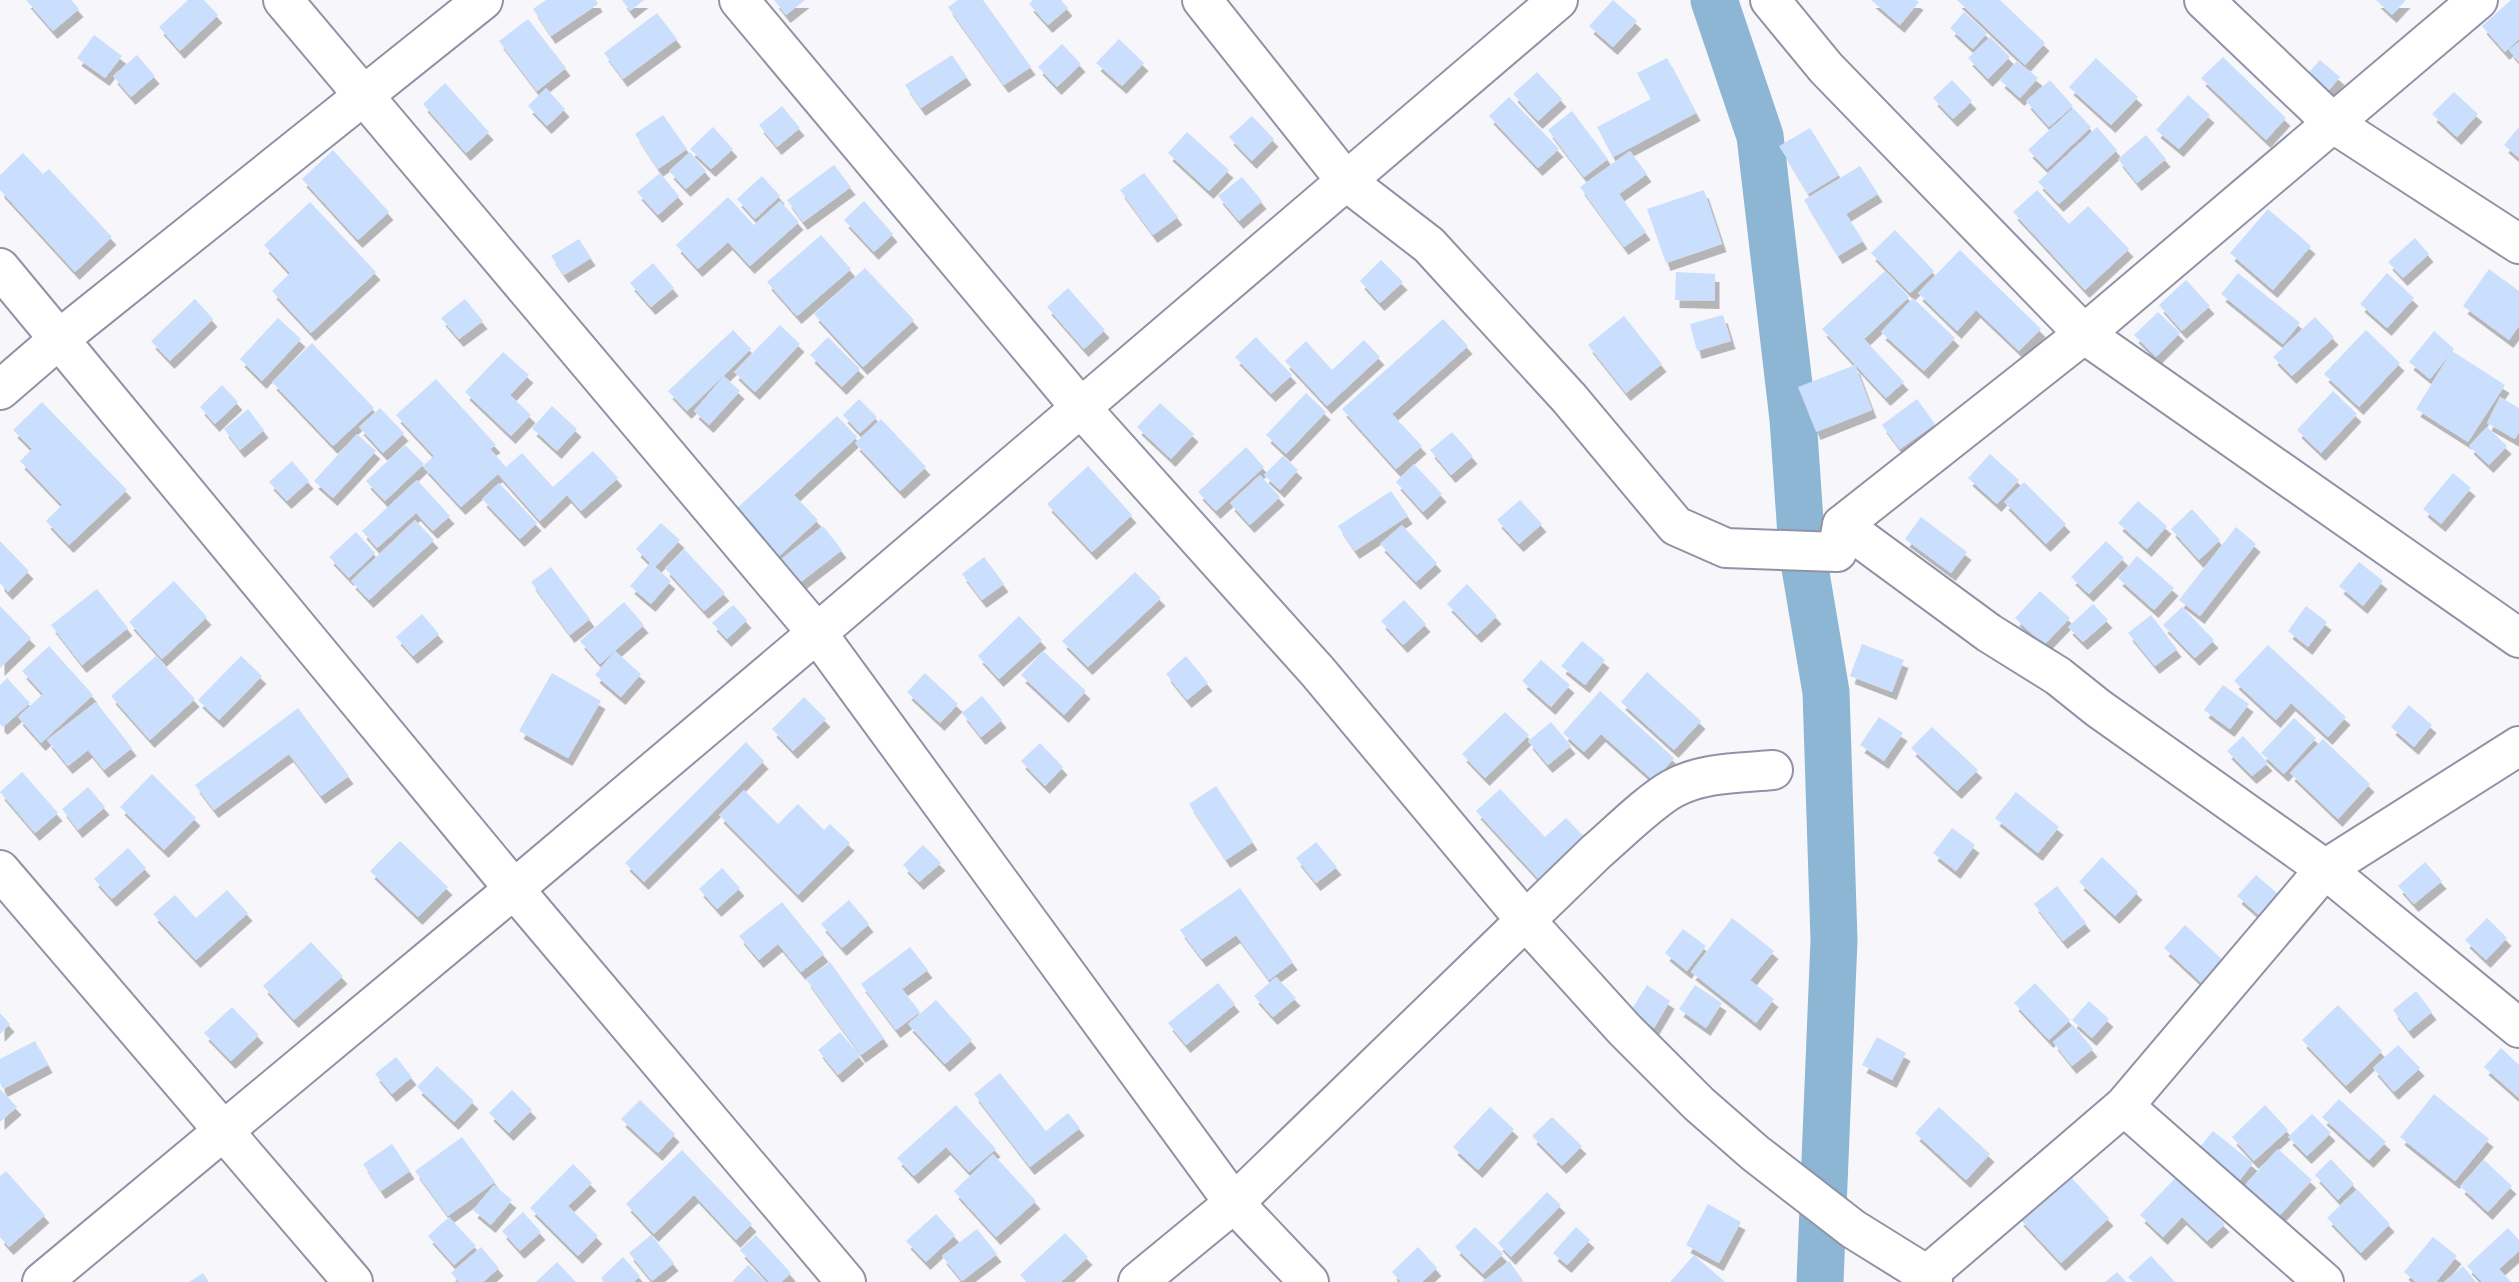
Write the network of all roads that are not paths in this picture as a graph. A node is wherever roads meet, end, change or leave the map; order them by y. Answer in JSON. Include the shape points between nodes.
{"nodes":[{"id":1,"x":283,"y":0,"type":"edge"},
{"id":2,"x":483,"y":0,"type":"edge"},
{"id":3,"x":740,"y":0,"type":"edge"},
{"id":4,"x":1202,"y":0,"type":"edge"},
{"id":5,"x":1558,"y":0,"type":"edge"},
{"id":6,"x":1770,"y":0,"type":"edge"},
{"id":7,"x":2204,"y":0,"type":"edge"},
{"id":8,"x":2478,"y":0,"type":"edge"},
{"id":9,"x":365,"y":94,"type":"junction"},
{"id":10,"x":2334,"y":124,"type":"junction"},
{"id":11,"x":1346,"y":181,"type":"junction"},
{"id":12,"x":2519,"y":244,"type":"edge"},
{"id":13,"x":0,"y":268,"type":"edge"},
{"id":14,"x":2084,"y":334,"type":"junction"},
{"id":15,"x":58,"y":340,"type":"junction"},
{"id":16,"x":0,"y":390,"type":"edge"},
{"id":17,"x":1081,"y":408,"type":"junction"},
{"id":18,"x":1842,"y":525,"type":"junction"},
{"id":19,"x":817,"y":633,"type":"junction"},
{"id":20,"x":2519,"y":638,"type":"edge"},
{"id":21,"x":2519,"y":746,"type":"edge"},
{"id":22,"x":1773,"y":770,"type":"dead end"},
{"id":23,"x":2325,"y":869,"type":"junction"},
{"id":24,"x":0,"y":870,"type":"edge"},
{"id":25,"x":514,"y":889,"type":"junction"},
{"id":26,"x":1527,"y":922,"type":"junction"},
{"id":27,"x":2519,"y":1028,"type":"edge"},
{"id":28,"x":2124,"y":1106,"type":"junction"},
{"id":29,"x":222,"y":1132,"type":"junction"},
{"id":30,"x":1234,"y":1203,"type":"junction"},
{"id":31,"x":1930,"y":1278,"type":"edge"},
{"id":32,"x":42,"y":1282,"type":"edge"},
{"id":33,"x":353,"y":1282,"type":"edge"},
{"id":34,"x":846,"y":1282,"type":"edge"},
{"id":35,"x":1138,"y":1282,"type":"edge"},
{"id":36,"x":1309,"y":1282,"type":"edge"},
{"id":37,"x":2325,"y":1282,"type":"edge"}],
"edges":[{"from":1,"to":9,"type":"street"},
{"from":2,"to":9,"type":"street"},
{"from":3,"to":17,"type":"street"},
{"from":4,"to":11,"type":"street"},
{"from":5,"to":11,"type":"street"},
{"from":6,"to":14,"type":"street","via":[[1826,68]]},
{"from":7,"to":10,"type":"street"},
{"from":8,"to":10,"type":"street"},
{"from":9,"to":15,"type":"street"},
{"from":9,"to":19,"type":"street"},
{"from":10,"to":12,"type":"street"},
{"from":10,"to":14,"type":"street"},
{"from":11,"to":17,"type":"street"},
{"from":11,"to":18,"type":"street","via":[[1429,245],[1569,398],[1676,526],[1726,548],[1837,552]]},
{"from":13,"to":15,"type":"street"},
{"from":14,"to":18,"type":"street"},
{"from":14,"to":20,"type":"street"},
{"from":15,"to":16,"type":"street"},
{"from":15,"to":25,"type":"street"},
{"from":17,"to":19,"type":"street"},
{"from":17,"to":26,"type":"street","via":[[1318,672]]},
{"from":18,"to":23,"type":"street"},
{"from":19,"to":25,"type":"street"},
{"from":19,"to":30,"type":"street"},
{"from":21,"to":23,"type":"street"},
{"from":22,"to":26,"type":"street","via":[[1706,776],[1672,789],[1596,852]]},
{"from":23,"to":27,"type":"street"},
{"from":23,"to":28,"type":"street"},
{"from":24,"to":29,"type":"street"},
{"from":25,"to":29,"type":"street"},
{"from":25,"to":34,"type":"street"},
{"from":26,"to":30,"type":"street"},
{"from":26,"to":31,"type":"street","via":[[1699,1104],[1853,1229]]},
{"from":28,"to":31,"type":"street"},
{"from":28,"to":37,"type":"street"},
{"from":29,"to":32,"type":"street"},
{"from":29,"to":33,"type":"street"},
{"from":30,"to":35,"type":"street"},
{"from":30,"to":36,"type":"street"}]}
